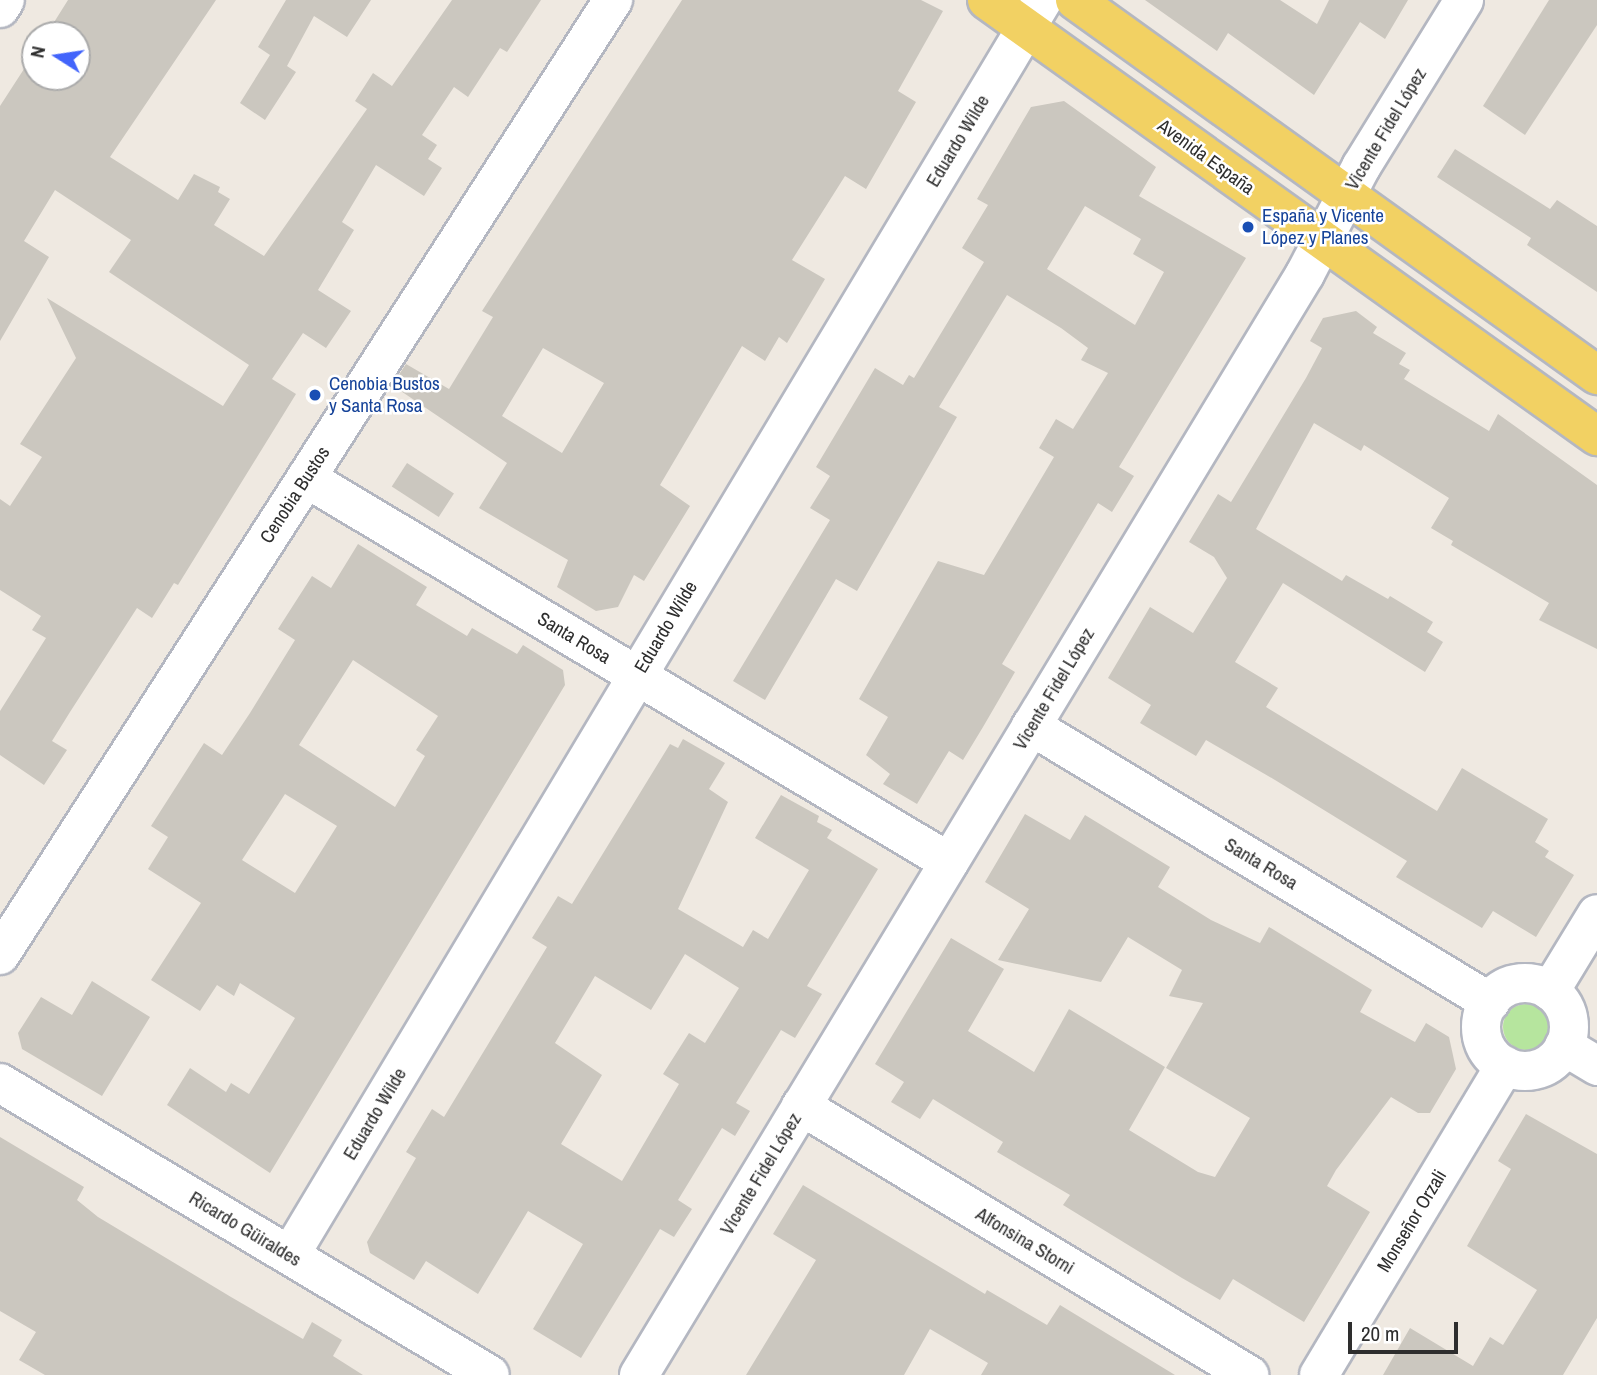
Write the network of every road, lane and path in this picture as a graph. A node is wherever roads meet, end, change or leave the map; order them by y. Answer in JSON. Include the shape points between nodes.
{"nodes":[{"id":1,"x":5,"y":0,"type":"edge"},
{"id":2,"x":613,"y":0,"type":"edge"},
{"id":3,"x":986,"y":0,"type":"edge"},
{"id":4,"x":1075,"y":0,"type":"edge"},
{"id":5,"x":1464,"y":0,"type":"edge"},
{"id":6,"x":0,"y":8,"type":"edge"},
{"id":7,"x":1035,"y":14,"type":"edge"},
{"id":8,"x":1346,"y":195,"type":"junction"},
{"id":9,"x":1322,"y":240,"type":"junction"},
{"id":10,"x":1597,"y":375,"type":"edge"},
{"id":11,"x":1597,"y":436,"type":"edge"},
{"id":12,"x":306,"y":478,"type":"junction"},
{"id":13,"x":637,"y":676,"type":"junction"},
{"id":14,"x":1031,"y":726,"type":"junction"},
{"id":15,"x":949,"y":862,"type":"junction"},
{"id":16,"x":1597,"y":914,"type":"edge"},
{"id":17,"x":0,"y":955,"type":"edge"},
{"id":18,"x":1550,"y":992,"type":"junction"},
{"id":19,"x":1490,"y":1002,"type":"junction"},
{"id":20,"x":1564,"y":1046,"type":"junction"},
{"id":21,"x":1505,"y":1066,"type":"junction"},
{"id":22,"x":1597,"y":1066,"type":"edge"},
{"id":23,"x":0,"y":1083,"type":"edge"},
{"id":24,"x":801,"y":1106,"type":"junction"},
{"id":25,"x":290,"y":1255,"type":"junction"},
{"id":26,"x":491,"y":1375,"type":"edge"},
{"id":27,"x":639,"y":1375,"type":"edge"},
{"id":28,"x":1249,"y":1375,"type":"edge"},
{"id":29,"x":1319,"y":1375,"type":"edge"}],
"edges":[{"from":1,"to":6,"type":"street"},
{"from":2,"to":12,"type":"street","name":"Cenobia Bustos"},
{"from":3,"to":7,"type":"main road","name":"Avenida España"},
{"from":4,"to":8,"type":"main road"},
{"from":5,"to":8,"type":"street","name":"Vicente Fidel López"},
{"from":7,"to":9,"type":"main road","name":"Avenida España"},
{"from":7,"to":13,"type":"street","name":"Eduardo Wilde"},
{"from":8,"to":9,"type":"street","name":"Vicente Fidel López"},
{"from":8,"to":10,"type":"main road"},
{"from":9,"to":11,"type":"main road","name":"Avenida España"},
{"from":9,"to":14,"type":"street","name":"Vicente Fidel López"},
{"from":12,"to":13,"type":"street","name":"Santa Rosa"},
{"from":12,"to":17,"type":"street","name":"Cenobia Bustos"},
{"from":13,"to":15,"type":"street","name":"Santa Rosa"},
{"from":13,"to":25,"type":"street","name":"Eduardo Wilde"},
{"from":14,"to":15,"type":"street","name":"Vicente Fidel López"},
{"from":14,"to":19,"type":"street","name":"Santa Rosa"},
{"from":15,"to":24,"type":"street","name":"Vicente Fidel López"},
{"from":16,"to":18,"type":"street"},
{"from":18,"to":19,"type":"street","via":[[1521,983]]},
{"from":18,"to":20,"type":"street","via":[[1567,1014]]},
{"from":19,"to":21,"type":"street","via":[[1482,1034],[1492,1056]]},
{"from":20,"to":21,"type":"street","via":[[1555,1059],[1535,1070]]},
{"from":20,"to":22,"type":"street"},
{"from":21,"to":29,"type":"street","name":"Monseñor Orzali"},
{"from":23,"to":25,"type":"street","name":"Ricardo Güiraldes"},
{"from":24,"to":27,"type":"street","name":"Vicente Fidel López"},
{"from":24,"to":28,"type":"street","name":"Alfonsina Storni"},
{"from":25,"to":26,"type":"street","name":"Ricardo Güiraldes"}]}
